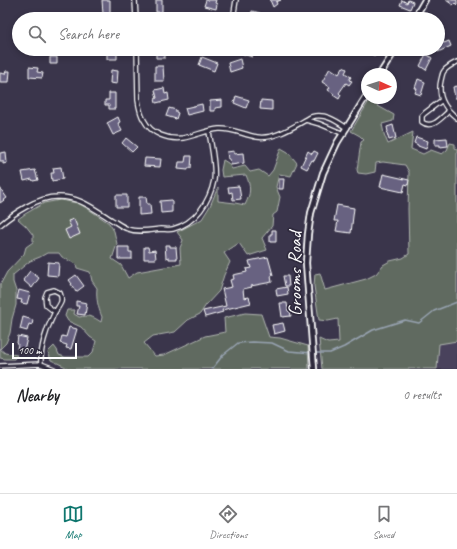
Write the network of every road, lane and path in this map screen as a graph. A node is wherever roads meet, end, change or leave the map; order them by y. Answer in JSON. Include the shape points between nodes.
{"nodes":[{"id":1,"x":135,"y":0,"type":"edge"},
{"id":2,"x":236,"y":0,"type":"edge"},
{"id":3,"x":424,"y":0,"type":"edge"},
{"id":4,"x":136,"y":12,"type":"edge"},
{"id":5,"x":234,"y":12,"type":"edge"},
{"id":6,"x":418,"y":12,"type":"edge"},
{"id":7,"x":137,"y":56,"type":"edge"},
{"id":8,"x":392,"y":56,"type":"edge"},
{"id":9,"x":457,"y":62,"type":"edge"},
{"id":10,"x":384,"y":68,"type":"edge"},
{"id":11,"x":442,"y":100,"type":"junction"},
{"id":12,"x":362,"y":104,"type":"edge"},
{"id":13,"x":449,"y":111,"type":"junction"},
{"id":14,"x":457,"y":118,"type":"edge"},
{"id":15,"x":306,"y":120,"type":"junction"},
{"id":16,"x":347,"y":128,"type":"junction"},
{"id":17,"x":209,"y":131,"type":"junction"},
{"id":18,"x":344,"y":134,"type":"junction"},
{"id":19,"x":0,"y":225,"type":"edge"},
{"id":20,"x":55,"y":312,"type":"junction"},
{"id":21,"x":42,"y":364,"type":"junction"},
{"id":22,"x":0,"y":366,"type":"edge"},
{"id":23,"x":54,"y":369,"type":"edge"},
{"id":24,"x":314,"y":369,"type":"edge"}],
"edges":[{"from":1,"to":4,"type":"street"},
{"from":2,"to":5,"type":"street"},
{"from":3,"to":6,"type":"street"},
{"from":7,"to":17,"type":"street","via":[[138,100],[144,122],[168,138],[184,138]]},
{"from":8,"to":10,"type":"street"},
{"from":9,"to":11,"type":"street","via":[[444,70],[442,75]]},
{"from":11,"to":13,"type":"street"},
{"from":11,"to":13,"type":"street","via":[[422,116],[422,122],[426,125],[434,124]]},
{"from":12,"to":16,"type":"street","name":"Grooms Road"},
{"from":13,"to":14,"type":"street"},
{"from":15,"to":16,"type":"street","via":[[316,116],[330,117]]},
{"from":15,"to":17,"type":"street","via":[[277,135],[264,138],[224,129]]},
{"from":15,"to":18,"type":"street"},
{"from":16,"to":18,"type":"street","name":"Grooms Road"},
{"from":17,"to":19,"type":"street","via":[[214,179],[203,206],[195,218],[184,225],[173,229],[128,229],[78,200],[56,197],[38,201]]},
{"from":18,"to":24,"type":"street","name":"Grooms Road","via":[[323,173],[314,201],[308,234],[306,263]]},
{"from":20,"to":20,"type":"street","via":[[62,297],[54,290],[48,292],[45,297],[46,305]]},
{"from":20,"to":21,"type":"street","via":[[44,342]]},
{"from":21,"to":22,"type":"street"},
{"from":21,"to":23,"type":"street"}]}
